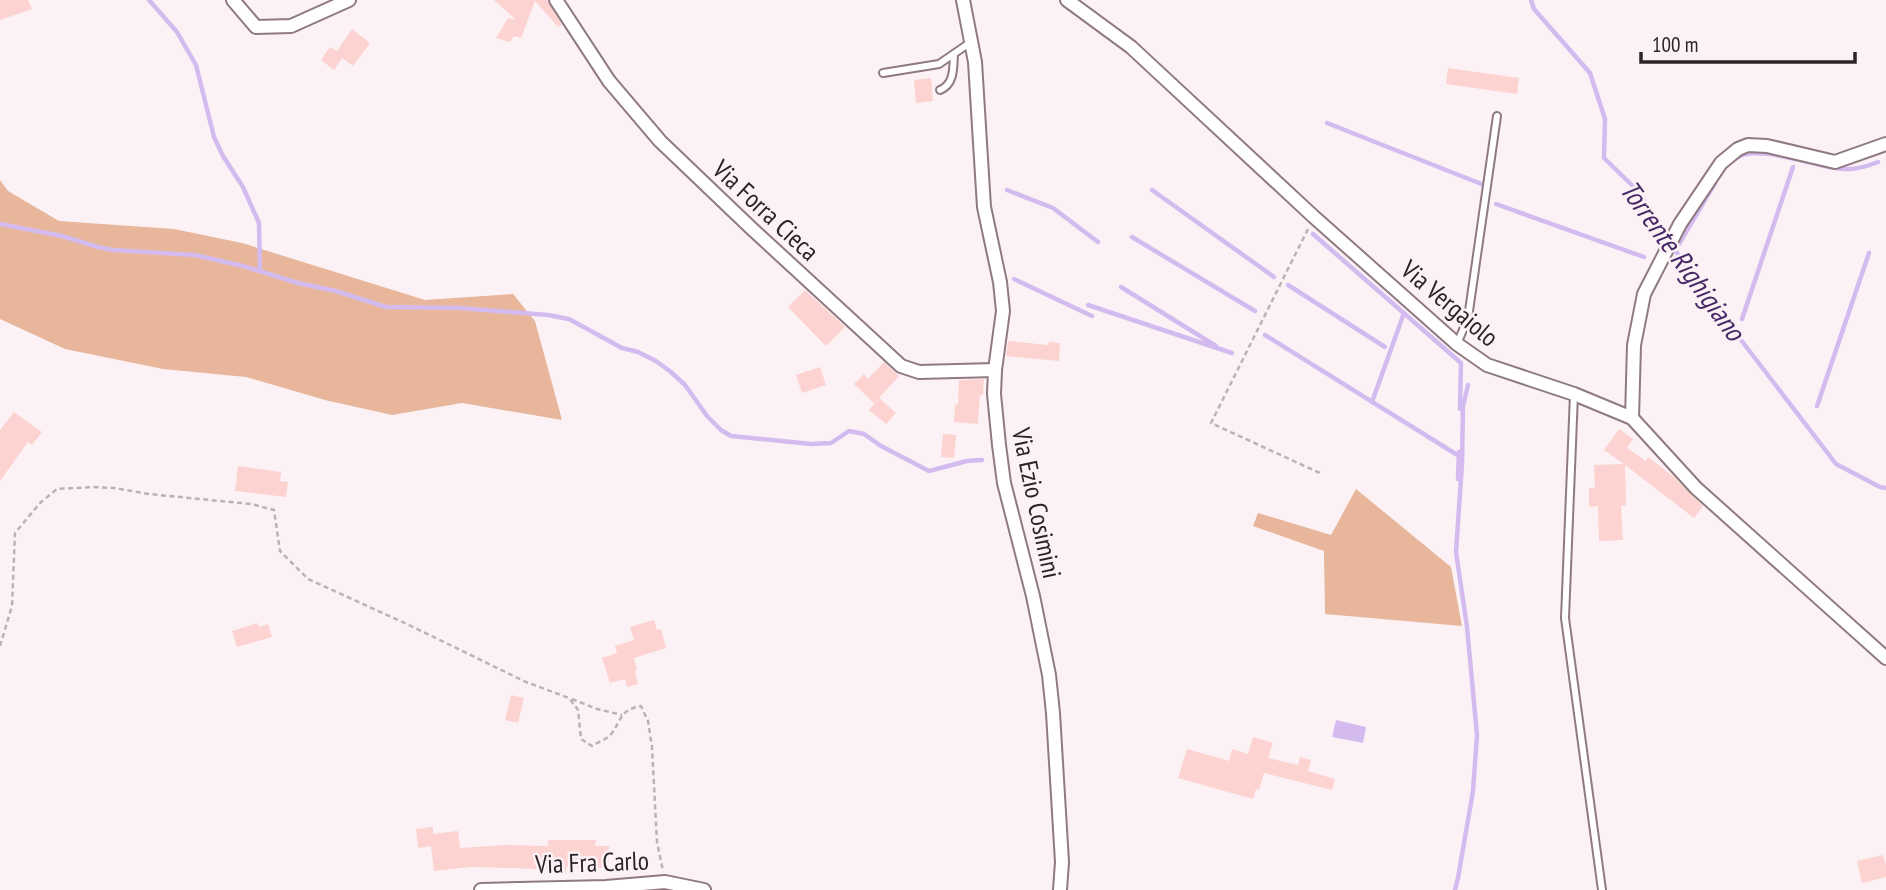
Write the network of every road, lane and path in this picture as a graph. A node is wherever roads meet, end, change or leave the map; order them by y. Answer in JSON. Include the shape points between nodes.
{"nodes":[{"id":1,"x":233,"y":0,"type":"edge"},
{"id":2,"x":349,"y":0,"type":"edge"},
{"id":3,"x":556,"y":0,"type":"edge"},
{"id":4,"x":963,"y":0,"type":"edge"},
{"id":5,"x":1067,"y":0,"type":"edge"},
{"id":6,"x":971,"y":42,"type":"junction"},
{"id":7,"x":954,"y":54,"type":"junction"},
{"id":8,"x":883,"y":74,"type":"dead end"},
{"id":9,"x":940,"y":90,"type":"dead end"},
{"id":10,"x":1497,"y":116,"type":"dead end"},
{"id":11,"x":1886,"y":144,"type":"edge"},
{"id":12,"x":1314,"y":217,"type":"junction"},
{"id":13,"x":1457,"y":344,"type":"junction"},
{"id":14,"x":995,"y":370,"type":"junction"},
{"id":15,"x":1574,"y":394,"type":"junction"},
{"id":16,"x":1632,"y":418,"type":"junction"},
{"id":17,"x":1322,"y":474,"type":"dead end"},
{"id":18,"x":0,"y":646,"type":"edge"},
{"id":19,"x":1886,"y":658,"type":"edge"},
{"id":20,"x":569,"y":698,"type":"junction"},
{"id":21,"x":622,"y":715,"type":"junction"},
{"id":22,"x":665,"y":882,"type":"junction"},
{"id":23,"x":481,"y":890,"type":"edge"},
{"id":24,"x":704,"y":890,"type":"edge"},
{"id":25,"x":1059,"y":890,"type":"edge"},
{"id":26,"x":1602,"y":890,"type":"edge"}],
"edges":[{"from":1,"to":2,"type":"street","via":[[256,26],[291,26]]},
{"from":3,"to":14,"type":"street","name":"Via Forra Cieca","via":[[609,81],[660,141],[901,366],[919,372]]},
{"from":4,"to":6,"type":"street","name":"Via Ezio Cosimini"},
{"from":5,"to":12,"type":"street","name":"Via Vergaiolo","via":[[1131,47]]},
{"from":6,"to":7,"type":"lane"},
{"from":6,"to":14,"type":"street","name":"Via Ezio Cosimini","via":[[984,207],[1003,311]]},
{"from":7,"to":8,"type":"lane","via":[[939,64]]},
{"from":7,"to":9,"type":"lane","via":[[950,83]]},
{"from":10,"to":13,"type":"lane","via":[[1468,318]]},
{"from":11,"to":16,"type":"street","via":[[1835,162],[1748,145],[1721,163],[1679,224],[1644,294],[1634,345]]},
{"from":12,"to":13,"type":"street","name":"Via Vergaiolo"},
{"from":12,"to":17,"type":"path","via":[[1211,423]]},
{"from":13,"to":15,"type":"street","name":"Via Vergaiolo","via":[[1487,365]]},
{"from":14,"to":25,"type":"street","name":"Via Ezio Cosimini","via":[[1004,483],[1033,596],[1050,688],[1062,862]]},
{"from":15,"to":16,"type":"street","name":"Via Vergaiolo"},
{"from":15,"to":26,"type":"lane","via":[[1565,618]]},
{"from":16,"to":19,"type":"street","name":"Via Vergaiolo","via":[[1696,488]]},
{"from":18,"to":20,"type":"path","via":[[12,606],[15,533],[57,489],[114,488],[274,510],[280,551],[307,579]]},
{"from":20,"to":21,"type":"path"},
{"from":20,"to":21,"type":"path","via":[[578,710],[581,739],[592,746],[610,736]]},
{"from":21,"to":22,"type":"path","via":[[640,706],[648,721],[657,842]]},
{"from":22,"to":23,"type":"street","name":"Via Fra Carlo"},
{"from":22,"to":24,"type":"street","name":"Via Fra Carlo"}]}
